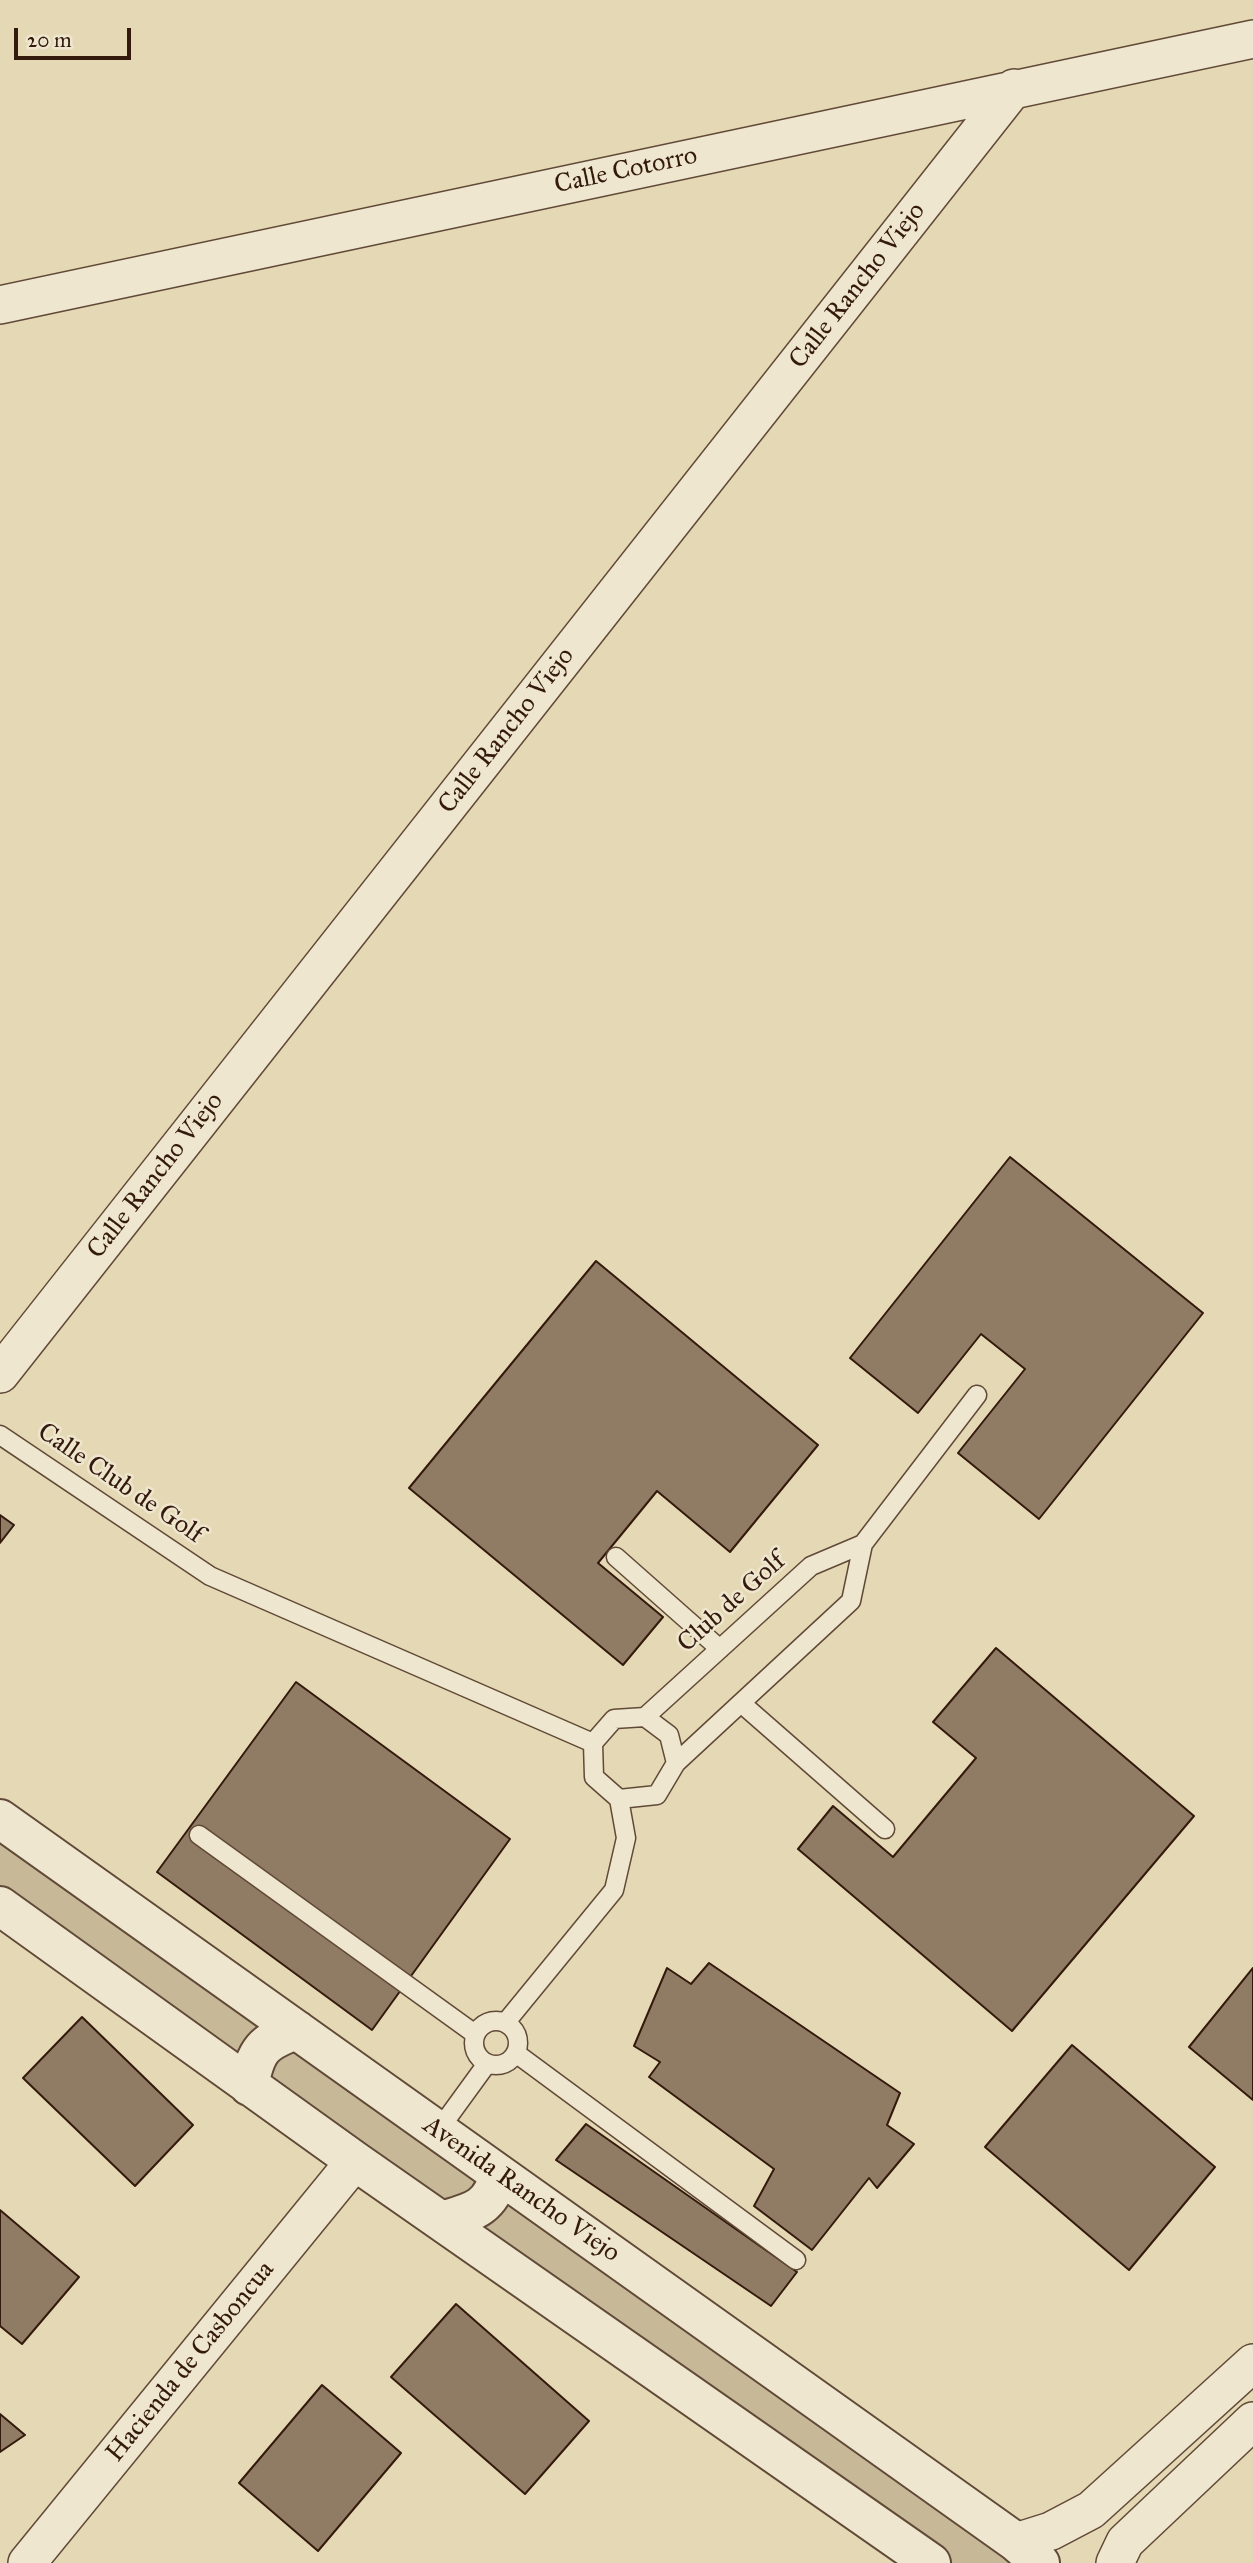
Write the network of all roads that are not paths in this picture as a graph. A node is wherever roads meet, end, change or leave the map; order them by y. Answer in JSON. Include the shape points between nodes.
{"nodes":[{"id":1,"x":1253,"y":40,"type":"edge"},
{"id":2,"x":1014,"y":88,"type":"junction"},
{"id":3,"x":0,"y":305,"type":"edge"},
{"id":4,"x":0,"y":1374,"type":"edge"},
{"id":5,"x":977,"y":1395,"type":"dead end"},
{"id":6,"x":0,"y":1435,"type":"edge"},
{"id":7,"x":863,"y":1544,"type":"junction"},
{"id":8,"x":616,"y":1557,"type":"dead end"},
{"id":9,"x":720,"y":1649,"type":"junction"},
{"id":10,"x":741,"y":1703,"type":"junction"},
{"id":11,"x":645,"y":1717,"type":"junction"},
{"id":12,"x":593,"y":1743,"type":"junction"},
{"id":13,"x":676,"y":1763,"type":"junction"},
{"id":14,"x":620,"y":1800,"type":"junction"},
{"id":15,"x":0,"y":1819,"type":"edge"},
{"id":16,"x":885,"y":1829,"type":"dead end"},
{"id":17,"x":199,"y":1835,"type":"dead end"},
{"id":18,"x":0,"y":1906,"type":"edge"},
{"id":19,"x":506,"y":2022,"type":"junction"},
{"id":20,"x":297,"y":2030,"type":"junction"},
{"id":21,"x":475,"y":2034,"type":"junction"},
{"id":22,"x":517,"y":2054,"type":"junction"},
{"id":23,"x":486,"y":2065,"type":"junction"},
{"id":24,"x":249,"y":2086,"type":"junction"},
{"id":25,"x":438,"y":2131,"type":"junction"},
{"id":26,"x":355,"y":2161,"type":"junction"},
{"id":27,"x":499,"y":2174,"type":"junction"},
{"id":28,"x":441,"y":2221,"type":"junction"},
{"id":29,"x":796,"y":2260,"type":"dead end"},
{"id":30,"x":1253,"y":2363,"type":"edge"},
{"id":31,"x":1253,"y":2421,"type":"edge"},
{"id":32,"x":1028,"y":2552,"type":"edge"},
{"id":33,"x":27,"y":2563,"type":"edge"},
{"id":34,"x":931,"y":2563,"type":"edge"},
{"id":35,"x":1115,"y":2563,"type":"edge"}],
"edges":[{"from":1,"to":2,"type":"street","name":"Calle Cotorro"},
{"from":2,"to":3,"type":"street","name":"Calle Cotorro"},
{"from":2,"to":4,"type":"street","name":"Calle Rancho Viejo"},
{"from":5,"to":7,"type":"lane"},
{"from":6,"to":12,"type":"lane","name":"Calle Club de Golf","via":[[210,1576]]},
{"from":7,"to":9,"type":"lane","name":"Club de Golf","via":[[811,1566]]},
{"from":7,"to":10,"type":"lane","via":[[851,1601]]},
{"from":8,"to":9,"type":"lane"},
{"from":9,"to":11,"type":"lane","name":"Club de Golf"},
{"from":10,"to":13,"type":"lane"},
{"from":10,"to":16,"type":"lane"},
{"from":11,"to":12,"type":"lane","via":[[614,1719]]},
{"from":11,"to":13,"type":"lane","via":[[669,1735]]},
{"from":12,"to":14,"type":"lane","via":[[594,1777]]},
{"from":13,"to":14,"type":"lane","via":[[657,1795]]},
{"from":14,"to":19,"type":"lane","via":[[626,1838],[614,1889]]},
{"from":15,"to":20,"type":"street","name":"Avenida Rancho Viejo"},
{"from":17,"to":21,"type":"lane"},
{"from":18,"to":24,"type":"street"},
{"from":19,"to":21,"type":"lane","via":[[487,2021]]},
{"from":19,"to":22,"type":"lane","via":[[519,2036]]},
{"from":20,"to":24,"type":"street","via":[[274,2038],[259,2051]]},
{"from":20,"to":25,"type":"street","name":"Avenida Rancho Viejo"},
{"from":21,"to":23,"type":"lane","via":[[474,2051]]},
{"from":22,"to":23,"type":"lane","via":[[503,2066]]},
{"from":22,"to":29,"type":"lane"},
{"from":23,"to":25,"type":"lane"},
{"from":24,"to":26,"type":"street"},
{"from":25,"to":27,"type":"street","name":"Avenida Rancho Viejo"},
{"from":26,"to":28,"type":"street"},
{"from":26,"to":33,"type":"street","name":"Hacienda de Casboncua"},
{"from":27,"to":28,"type":"street","via":[[487,2202],[471,2213]]},
{"from":27,"to":32,"type":"street","name":"Avenida Rancho Viejo"},
{"from":28,"to":34,"type":"street"},
{"from":30,"to":32,"type":"street","via":[[1091,2510],[1051,2530]]},
{"from":31,"to":35,"type":"street","via":[[1125,2542]]}]}
